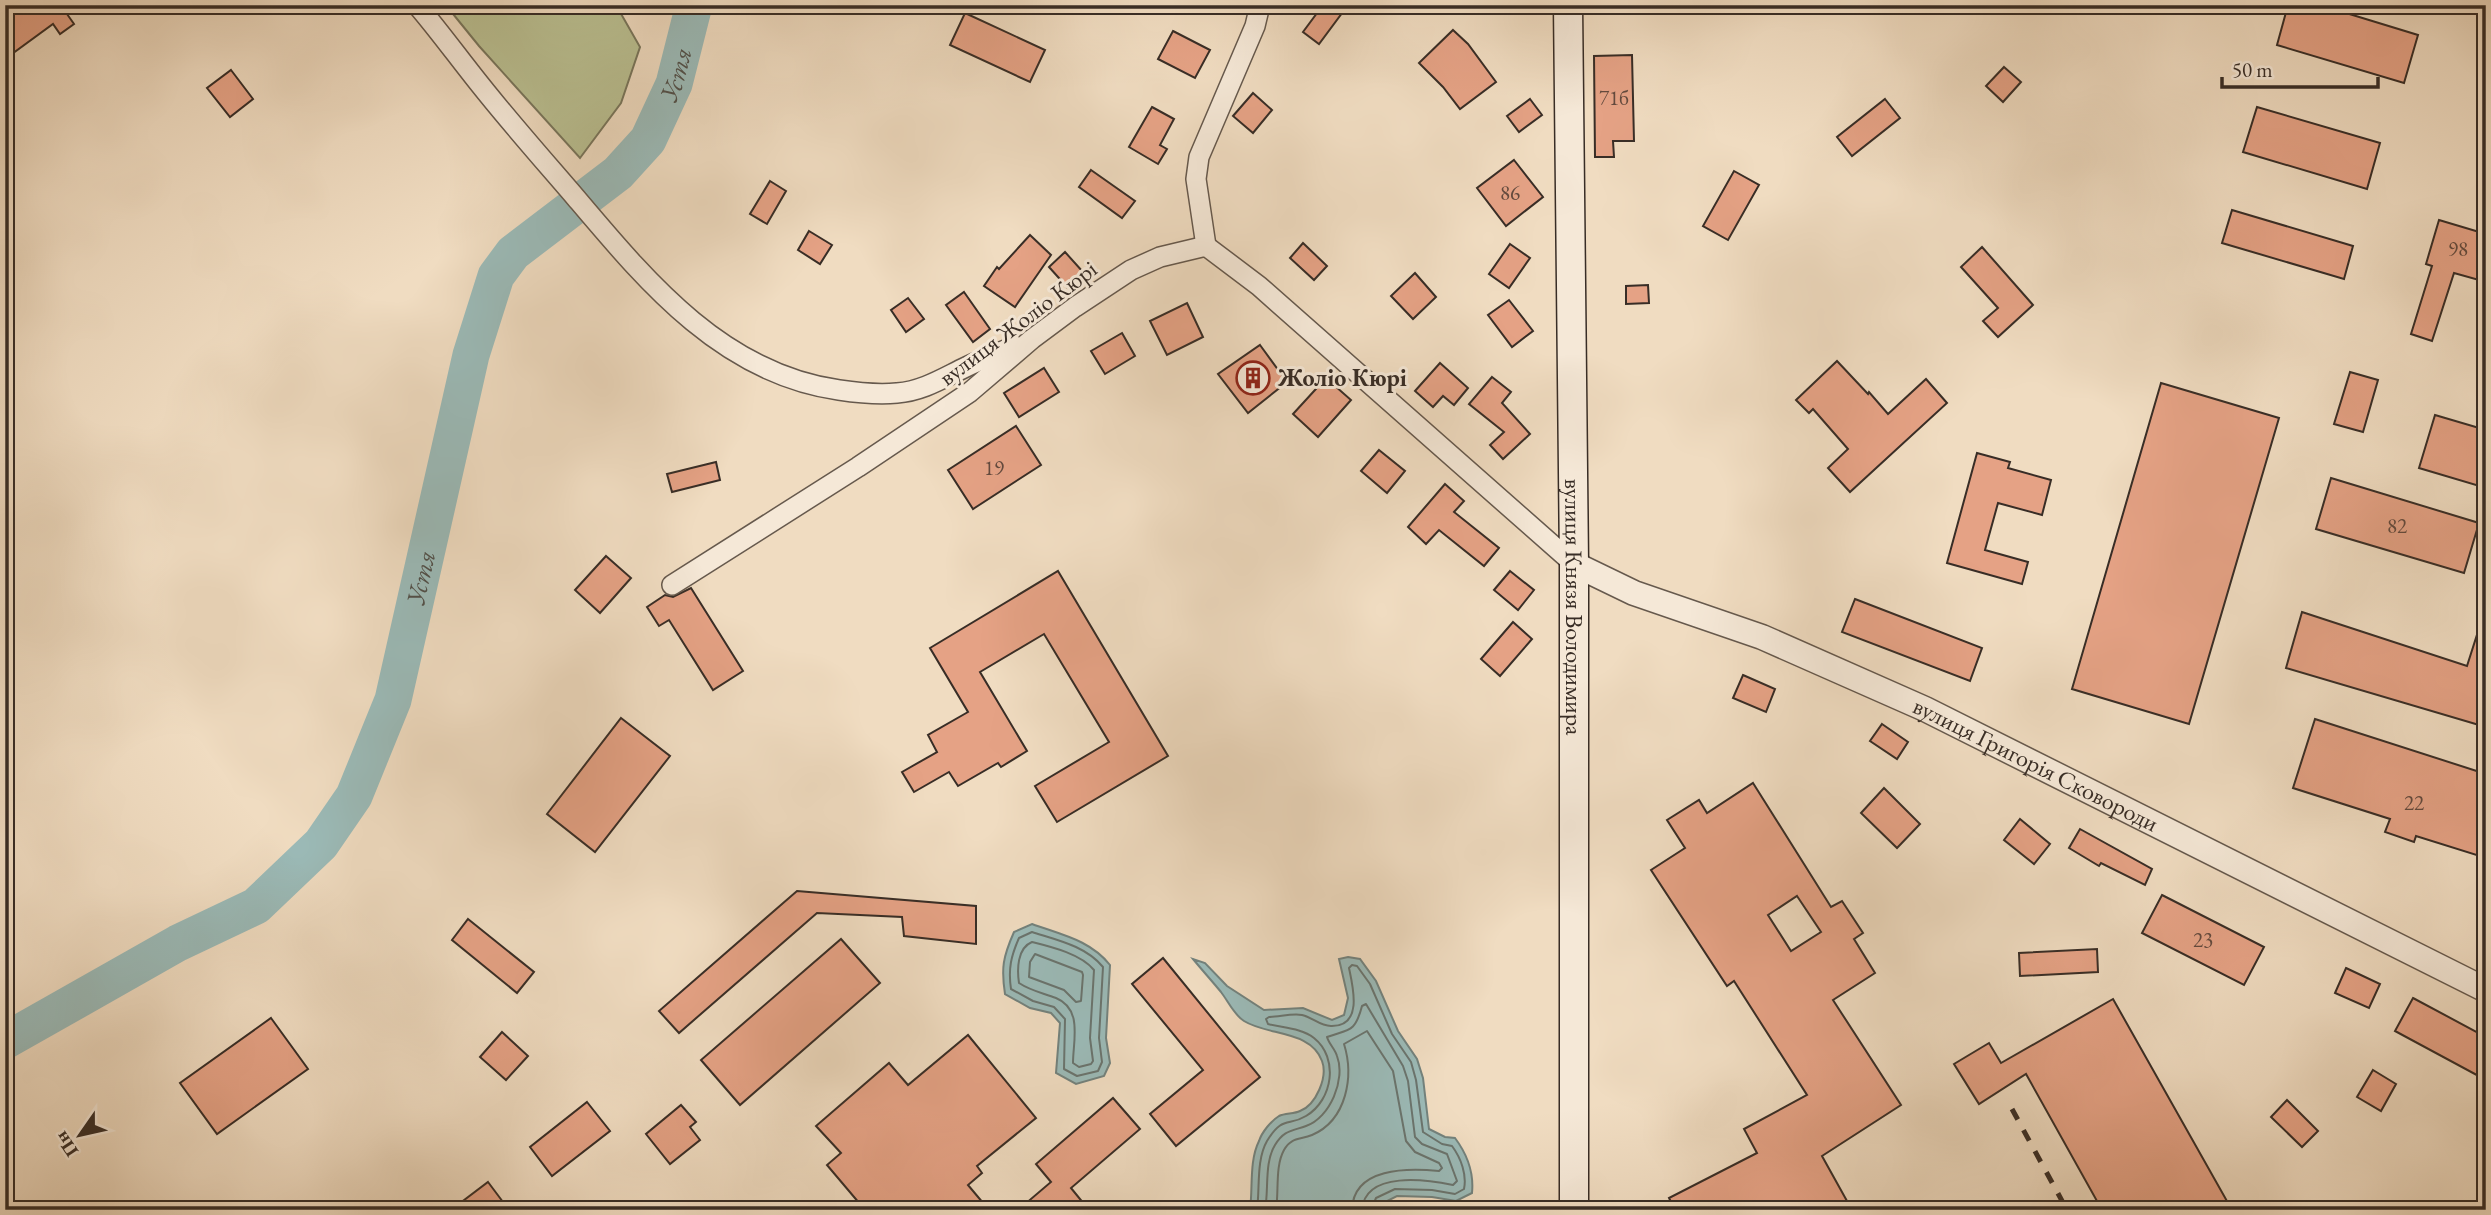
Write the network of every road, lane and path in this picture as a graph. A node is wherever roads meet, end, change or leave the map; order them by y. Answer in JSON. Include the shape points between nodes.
{"nodes":[{"id":1,"x":417,"y":5,"type":"edge"},
{"id":2,"x":1260,"y":5,"type":"edge"},
{"id":3,"x":1568,"y":5,"type":"edge"},
{"id":4,"x":1206,"y":246,"type":"junction"},
{"id":5,"x":1032,"y":339,"type":"junction"},
{"id":6,"x":1574,"y":564,"type":"junction"},
{"id":7,"x":672,"y":585,"type":"dead end"},
{"id":8,"x":2486,"y":990,"type":"edge"},
{"id":9,"x":1574,"y":1210,"type":"edge"}],
"edges":[{"from":1,"to":5,"type":"street","via":[[527,141],[663,296],[714,340],[767,370],[824,388],[871,395],[899,393],[919,389]]},
{"from":2,"to":4,"type":"street","via":[[1199,157],[1196,179]]},
{"from":3,"to":6,"type":"main road","name":"вулиця Князя Володимира"},
{"from":4,"to":5,"type":"street","name":"вулиця Жоліо Кюрі","via":[[1160,257],[1131,271]]},
{"from":4,"to":6,"type":"street","via":[[1259,286]]},
{"from":5,"to":7,"type":"street","name":"вулиця Жоліо Кюрі","via":[[970,392]]},
{"from":6,"to":8,"type":"street","name":"вулиця Григорія Сковороди","via":[[1634,593],[1762,637],[1926,709]]},
{"from":6,"to":9,"type":"main road","name":"вулиця Князя Володимира"}]}
